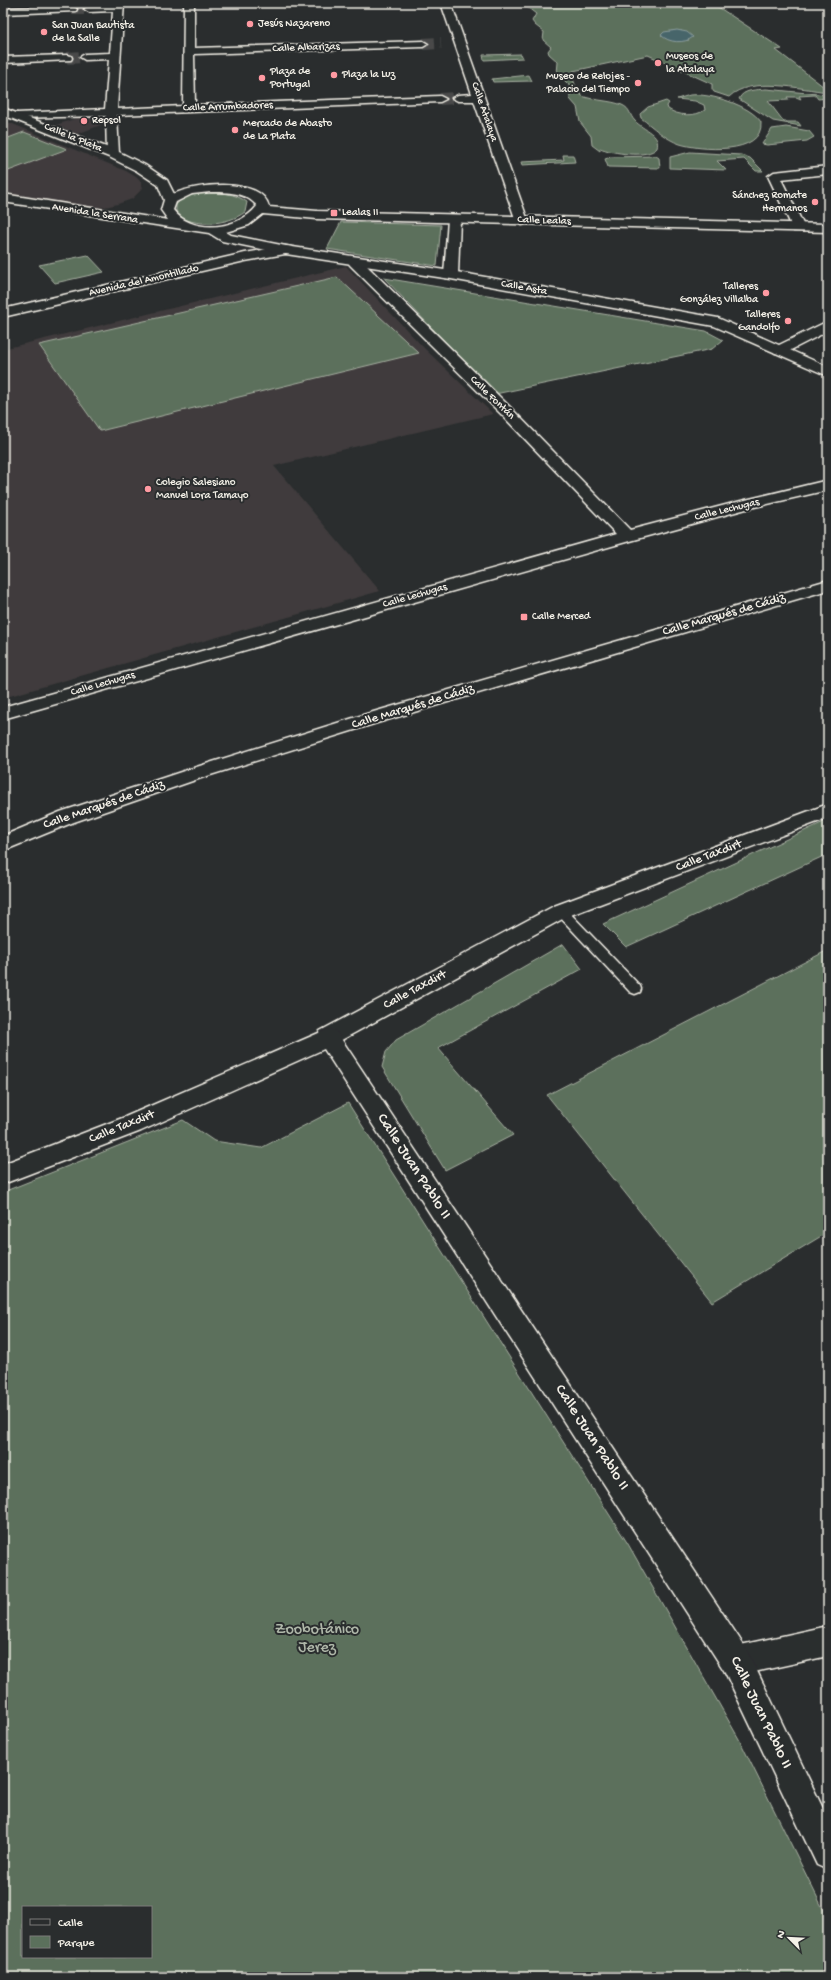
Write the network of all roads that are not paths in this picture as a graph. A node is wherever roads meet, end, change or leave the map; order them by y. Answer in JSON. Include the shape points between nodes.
{"nodes":[{"id":1,"x":189,"y":3,"type":"edge"},
{"id":2,"x":446,"y":3,"type":"edge"},
{"id":3,"x":119,"y":5,"type":"edge"},
{"id":4,"x":89,"y":8,"type":"tunnel mouth"},
{"id":5,"x":72,"y":9,"type":"tunnel mouth"},
{"id":6,"x":3,"y":11,"type":"edge"},
{"id":7,"x":448,"y":43,"type":"tunnel mouth"},
{"id":8,"x":460,"y":43,"type":"junction"},
{"id":9,"x":424,"y":44,"type":"tunnel mouth"},
{"id":10,"x":189,"y":51,"type":"junction"},
{"id":11,"x":115,"y":56,"type":"junction"},
{"id":12,"x":85,"y":57,"type":"tunnel mouth"},
{"id":13,"x":67,"y":58,"type":"tunnel mouth"},
{"id":14,"x":3,"y":60,"type":"edge"},
{"id":15,"x":479,"y":97,"type":"junction"},
{"id":16,"x":458,"y":98,"type":"tunnel mouth"},
{"id":17,"x":440,"y":99,"type":"tunnel mouth"},
{"id":18,"x":189,"y":108,"type":"junction"},
{"id":19,"x":3,"y":111,"type":"edge"},
{"id":20,"x":112,"y":112,"type":"junction"},
{"id":21,"x":17,"y":116,"type":"junction"},
{"id":22,"x":112,"y":134,"type":"junction"},
{"id":23,"x":85,"y":143,"type":"junction"},
{"id":24,"x":114,"y":154,"type":"junction"},
{"id":25,"x":141,"y":168,"type":"junction"},
{"id":26,"x":828,"y":170,"type":"edge"},
{"id":27,"x":211,"y":188,"type":"junction"},
{"id":28,"x":3,"y":198,"type":"edge"},
{"id":29,"x":170,"y":200,"type":"junction"},
{"id":30,"x":261,"y":210,"type":"junction"},
{"id":31,"x":454,"y":219,"type":"junction"},
{"id":32,"x":522,"y":221,"type":"junction"},
{"id":33,"x":186,"y":227,"type":"junction"},
{"id":34,"x":799,"y":228,"type":"junction"},
{"id":35,"x":828,"y":228,"type":"edge"},
{"id":36,"x":212,"y":230,"type":"junction"},
{"id":37,"x":286,"y":250,"type":"junction"},
{"id":38,"x":355,"y":262,"type":"junction"},
{"id":39,"x":451,"y":275,"type":"junction"},
{"id":40,"x":3,"y":313,"type":"edge"},
{"id":41,"x":828,"y":325,"type":"edge"},
{"id":42,"x":780,"y":350,"type":"junction"},
{"id":43,"x":828,"y":372,"type":"edge"},
{"id":44,"x":828,"y":485,"type":"edge"},
{"id":45,"x":628,"y":536,"type":"junction"},
{"id":46,"x":828,"y":585,"type":"edge"},
{"id":47,"x":3,"y":712,"type":"edge"},
{"id":48,"x":828,"y":811,"type":"edge"},
{"id":49,"x":3,"y":844,"type":"edge"},
{"id":50,"x":562,"y":911,"type":"junction"},
{"id":51,"x":635,"y":989,"type":"dead end"},
{"id":52,"x":328,"y":1036,"type":"junction"},
{"id":53,"x":3,"y":1174,"type":"edge"},
{"id":54,"x":828,"y":1641,"type":"edge"},
{"id":55,"x":736,"y":1661,"type":"junction"},
{"id":56,"x":828,"y":1854,"type":"edge"}],
"edges":[{"from":1,"to":10,"type":"street"},
{"from":2,"to":8,"type":"street","name":"Calle Atalaya"},
{"from":3,"to":4,"type":"street"},
{"from":3,"to":11,"type":"street"},
{"from":5,"to":6,"type":"street"},
{"from":7,"to":8,"type":"street"},
{"from":8,"to":15,"type":"street","name":"Calle Atalaya"},
{"from":9,"to":10,"type":"street","name":"Calle Albarizas"},
{"from":10,"to":18,"type":"street"},
{"from":11,"to":12,"type":"street"},
{"from":11,"to":20,"type":"street"},
{"from":13,"to":14,"type":"street"},
{"from":15,"to":16,"type":"street"},
{"from":15,"to":32,"type":"street","name":"Calle Atalaya"},
{"from":17,"to":18,"type":"street","name":"Calle Arrumbadores"},
{"from":18,"to":20,"type":"street","name":"Calle Arrumbadores"},
{"from":19,"to":21,"type":"street","name":"Calle la Plata"},
{"from":20,"to":21,"type":"street","name":"Calle Arrumbadores"},
{"from":20,"to":22,"type":"street"},
{"from":21,"to":23,"type":"street","name":"Calle la Plata"},
{"from":22,"to":23,"type":"street","via":[[102,141]]},
{"from":22,"to":24,"type":"street"},
{"from":23,"to":24,"type":"street","name":"Calle la Plata"},
{"from":24,"to":25,"type":"street","name":"Calle la Plata"},
{"from":25,"to":27,"type":"street","name":"Calle la Plata"},
{"from":25,"to":29,"type":"street","name":"Calle la Plata","via":[[162,184]]},
{"from":26,"to":34,"type":"street","via":[[774,176]]},
{"from":27,"to":29,"type":"street","via":[[189,191]]},
{"from":27,"to":30,"type":"street","via":[[236,190],[256,196],[263,206]]},
{"from":28,"to":33,"type":"street","name":"Avenida la Serrana"},
{"from":29,"to":33,"type":"street","via":[[167,210],[169,216]]},
{"from":30,"to":31,"type":"street","name":"Calle Lealas","via":[[317,215]]},
{"from":30,"to":36,"type":"street","via":[[244,224]]},
{"from":31,"to":32,"type":"street","name":"Calle Lealas"},
{"from":31,"to":39,"type":"street"},
{"from":32,"to":34,"type":"street","name":"Calle Lealas"},
{"from":33,"to":36,"type":"street","name":"Avenida la Serrana"},
{"from":34,"to":35,"type":"street","name":"Calle Lealas"},
{"from":36,"to":37,"type":"street","name":"Calle Asta","via":[[227,238]]},
{"from":37,"to":38,"type":"street","name":"Calle Asta"},
{"from":37,"to":40,"type":"street","name":"Avenida del Amontillado","via":[[245,257]]},
{"from":38,"to":39,"type":"street","name":"Calle Asta"},
{"from":38,"to":45,"type":"street","name":"Calle Fontán"},
{"from":39,"to":42,"type":"street","name":"Calle Asta","via":[[718,322]]},
{"from":41,"to":42,"type":"street"},
{"from":42,"to":43,"type":"street","name":"Calle Asta"},
{"from":44,"to":45,"type":"street","name":"Calle Lechugas"},
{"from":45,"to":47,"type":"street","name":"Calle Lechugas"},
{"from":46,"to":49,"type":"street","name":"Calle Marqués de Cádiz","via":[[197,773],[67,817]]},
{"from":48,"to":50,"type":"street","name":"Calle Taxdirt"},
{"from":50,"to":51,"type":"lane"},
{"from":50,"to":52,"type":"street","name":"Calle Taxdirt"},
{"from":52,"to":53,"type":"street","name":"Calle Taxdirt","via":[[133,1124]]},
{"from":52,"to":55,"type":"street","name":"Calle Juan Pablo II"},
{"from":54,"to":55,"type":"street"},
{"from":55,"to":56,"type":"street","name":"Calle Juan Pablo II"}]}
